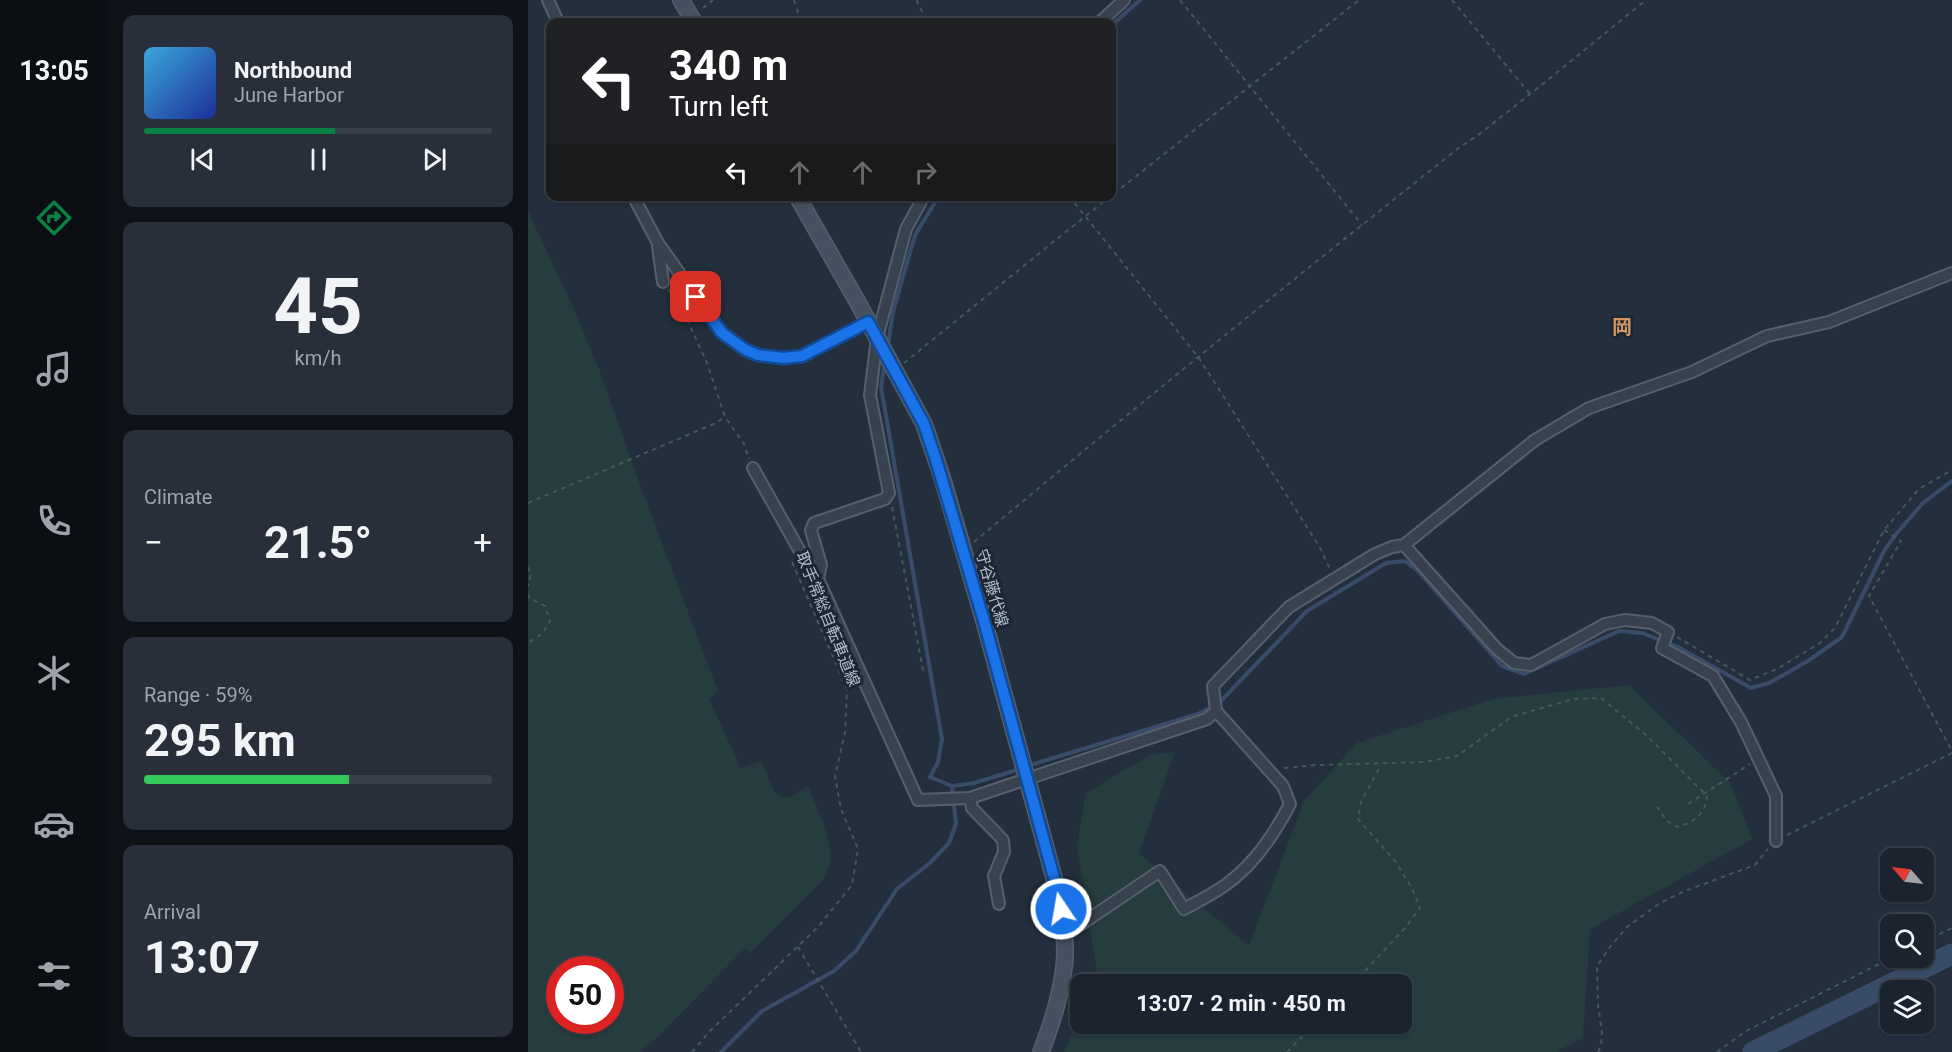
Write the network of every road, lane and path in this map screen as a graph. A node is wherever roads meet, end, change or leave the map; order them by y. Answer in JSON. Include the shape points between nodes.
{"nodes":[{"id":1,"x":548,"y":0,"type":"edge"},
{"id":2,"x":681,"y":0,"type":"edge"},
{"id":3,"x":794,"y":0,"type":"edge"},
{"id":4,"x":917,"y":0,"type":"edge"},
{"id":5,"x":1124,"y":0,"type":"edge"},
{"id":6,"x":1180,"y":0,"type":"edge"},
{"id":7,"x":1359,"y":0,"type":"edge"},
{"id":8,"x":1452,"y":0,"type":"edge"},
{"id":9,"x":1646,"y":0,"type":"edge"},
{"id":10,"x":556,"y":18,"type":"edge"},
{"id":11,"x":692,"y":18,"type":"edge"},
{"id":12,"x":800,"y":18,"type":"edge"},
{"id":13,"x":926,"y":18,"type":"edge"},
{"id":14,"x":1104,"y":18,"type":"edge"},
{"id":15,"x":1250,"y":87,"type":"junction"},
{"id":16,"x":1530,"y":94,"type":"junction"},
{"id":17,"x":1116,"y":193,"type":"edge"},
{"id":18,"x":635,"y":201,"type":"edge"},
{"id":19,"x":641,"y":201,"type":"edge"},
{"id":20,"x":800,"y":201,"type":"edge"},
{"id":21,"x":921,"y":201,"type":"edge"},
{"id":22,"x":1073,"y":201,"type":"edge"},
{"id":23,"x":1105,"y":201,"type":"edge"},
{"id":24,"x":639,"y":210,"type":"junction"},
{"id":25,"x":1085,"y":217,"type":"junction"},
{"id":26,"x":1362,"y":225,"type":"junction"},
{"id":27,"x":658,"y":243,"type":"junction"},
{"id":28,"x":1952,"y":273,"type":"edge"},
{"id":29,"x":663,"y":282,"type":"joint"},
{"id":30,"x":868,"y":322,"type":"junction"},
{"id":31,"x":878,"y":340,"type":"junction"},
{"id":32,"x":1199,"y":358,"type":"junction"},
{"id":33,"x":894,"y":368,"type":"junction"},
{"id":34,"x":725,"y":417,"type":"junction"},
{"id":35,"x":753,"y":468,"type":"joint"},
{"id":36,"x":1952,"y":470,"type":"edge"},
{"id":37,"x":889,"y":493,"type":"junction"},
{"id":38,"x":528,"y":503,"type":"edge"},
{"id":39,"x":1884,"y":530,"type":"junction"},
{"id":40,"x":1404,"y":546,"type":"junction"},
{"id":41,"x":963,"y":552,"type":"junction"},
{"id":42,"x":792,"y":562,"type":"dead end"},
{"id":43,"x":528,"y":567,"type":"edge"},
{"id":44,"x":1335,"y":578,"type":"junction"},
{"id":45,"x":818,"y":579,"type":"junction"},
{"id":46,"x":528,"y":586,"type":"edge"},
{"id":47,"x":528,"y":594,"type":"edge"},
{"id":48,"x":1668,"y":632,"type":"junction"},
{"id":49,"x":528,"y":643,"type":"edge"},
{"id":50,"x":924,"y":675,"type":"dead end"},
{"id":51,"x":1216,"y":710,"type":"junction"},
{"id":52,"x":1952,"y":752,"type":"edge"},
{"id":53,"x":1758,"y":759,"type":"junction"},
{"id":54,"x":1382,"y":764,"type":"junction"},
{"id":55,"x":1269,"y":770,"type":"junction"},
{"id":56,"x":1024,"y":772,"type":"junction"},
{"id":57,"x":1705,"y":793,"type":"junction"},
{"id":58,"x":965,"y":798,"type":"junction"},
{"id":59,"x":1688,"y":804,"type":"dead end"},
{"id":60,"x":1657,"y":807,"type":"dead end"},
{"id":61,"x":1776,"y":841,"type":"junction"},
{"id":62,"x":999,"y":904,"type":"dead end"},
{"id":63,"x":1063,"y":927,"type":"junction"},
{"id":64,"x":1952,"y":928,"type":"edge"},
{"id":65,"x":1934,"y":937,"type":"edge"},
{"id":66,"x":798,"y":947,"type":"junction"},
{"id":67,"x":1880,"y":964,"type":"edge"},
{"id":68,"x":1362,"y":974,"type":"edge"},
{"id":69,"x":1304,"y":1034,"type":"edge"},
{"id":70,"x":693,"y":1052,"type":"edge"},
{"id":71,"x":861,"y":1052,"type":"edge"},
{"id":72,"x":1041,"y":1052,"type":"edge"},
{"id":73,"x":1287,"y":1052,"type":"edge"},
{"id":74,"x":1598,"y":1052,"type":"edge"},
{"id":75,"x":1717,"y":1052,"type":"edge"}],
"edges":[{"from":1,"to":10,"type":"street"},
{"from":2,"to":11,"type":"main road"},
{"from":3,"to":12,"type":"path"},
{"from":4,"to":13,"type":"path"},
{"from":5,"to":14,"type":"street"},
{"from":6,"to":15,"type":"path"},
{"from":7,"to":15,"type":"path"},
{"from":8,"to":16,"type":"path"},
{"from":9,"to":16,"type":"path"},
{"from":15,"to":17,"type":"path"},
{"from":15,"to":26,"type":"path"},
{"from":16,"to":26,"type":"path"},
{"from":18,"to":24,"type":"street"},
{"from":19,"to":24,"type":"street"},
{"from":20,"to":30,"type":"main road","name":"守谷藤代線"},
{"from":21,"to":31,"type":"street","via":[[906,229]]},
{"from":22,"to":25,"type":"path"},
{"from":23,"to":25,"type":"path"},
{"from":24,"to":27,"type":"street"},
{"from":25,"to":32,"type":"path"},
{"from":25,"to":33,"type":"path"},
{"from":26,"to":32,"type":"path"},
{"from":27,"to":29,"type":"street"},
{"from":27,"to":30,"type":"street","via":[[722,333],[758,355],[802,356]]},
{"from":28,"to":40,"type":"street","via":[[1829,322],[1767,336],[1692,372],[1589,408],[1535,440]]},
{"from":29,"to":34,"type":"path","via":[[698,343]]},
{"from":30,"to":31,"type":"main road","name":"守谷藤代線"},
{"from":31,"to":33,"type":"main road","name":"守谷藤代線"},
{"from":31,"to":37,"type":"street","via":[[870,394]]},
{"from":32,"to":41,"type":"path"},
{"from":32,"to":44,"type":"path","via":[[1319,546]]},
{"from":33,"to":41,"type":"main road","name":"守谷藤代線","via":[[924,424]]},
{"from":34,"to":35,"type":"path","via":[[744,444]]},
{"from":34,"to":38,"type":"path"},
{"from":35,"to":45,"type":"street"},
{"from":36,"to":39,"type":"path","via":[[1919,489]]},
{"from":37,"to":45,"type":"street","via":[[885,499],[814,523],[811,530],[821,565]]},
{"from":37,"to":50,"type":"path"},
{"from":39,"to":48,"type":"path","via":[[1835,628],[1820,643],[1777,669],[1750,680]]},
{"from":39,"to":52,"type":"path","via":[[1900,541],[1869,596]]},
{"from":40,"to":44,"type":"street","via":[[1375,554]]},
{"from":40,"to":48,"type":"street","via":[[1514,663],[1530,665],[1605,624],[1625,620],[1652,623]]},
{"from":41,"to":56,"type":"main road","name":"守谷藤代線"},
{"from":42,"to":66,"type":"path","name":"取手常総自転車道線","via":[[847,689],[845,732],[834,776],[841,809],[858,849],[852,885]]},
{"from":43,"to":46,"type":"path"},
{"from":44,"to":51,"type":"street","via":[[1289,607],[1213,687]]},
{"from":45,"to":58,"type":"street","via":[[918,800]]},
{"from":47,"to":49,"type":"path","via":[[545,606],[550,621],[542,634]]},
{"from":48,"to":53,"type":"street","via":[[1662,648],[1713,676]]},
{"from":51,"to":55,"type":"street"},
{"from":51,"to":56,"type":"street","via":[[1207,719]]},
{"from":52,"to":61,"type":"path"},
{"from":53,"to":57,"type":"path"},
{"from":53,"to":61,"type":"street","via":[[1776,796]]},
{"from":54,"to":55,"type":"path"},
{"from":54,"to":57,"type":"path","via":[[1457,756],[1511,717],[1573,699],[1601,698],[1646,735]]},
{"from":54,"to":68,"type":"path","via":[[1361,802],[1358,819],[1395,861],[1420,908]]},
{"from":55,"to":63,"type":"street","via":[[1283,786],[1290,804],[1255,858],[1225,885],[1184,909],[1160,871],[1080,925]]},
{"from":56,"to":58,"type":"street"},
{"from":56,"to":63,"type":"main road","name":"守谷藤代線","via":[[1059,896]]},
{"from":57,"to":59,"type":"path"},
{"from":57,"to":60,"type":"path","via":[[1707,806],[1689,824],[1677,827]]},
{"from":58,"to":62,"type":"street","via":[[1003,840],[1004,852],[994,876]]},
{"from":61,"to":74,"type":"path","via":[[1755,865],[1660,903],[1627,927],[1610,947],[1597,966],[1602,1032]]},
{"from":63,"to":72,"type":"main road","name":"守谷藤代線","via":[[1065,954]]},
{"from":64,"to":65,"type":"path"},
{"from":66,"to":70,"type":"path","name":"取手常総自転車道線"},
{"from":66,"to":71,"type":"path"},
{"from":67,"to":75,"type":"path","via":[[1746,1031]]},
{"from":69,"to":73,"type":"path"}]}
